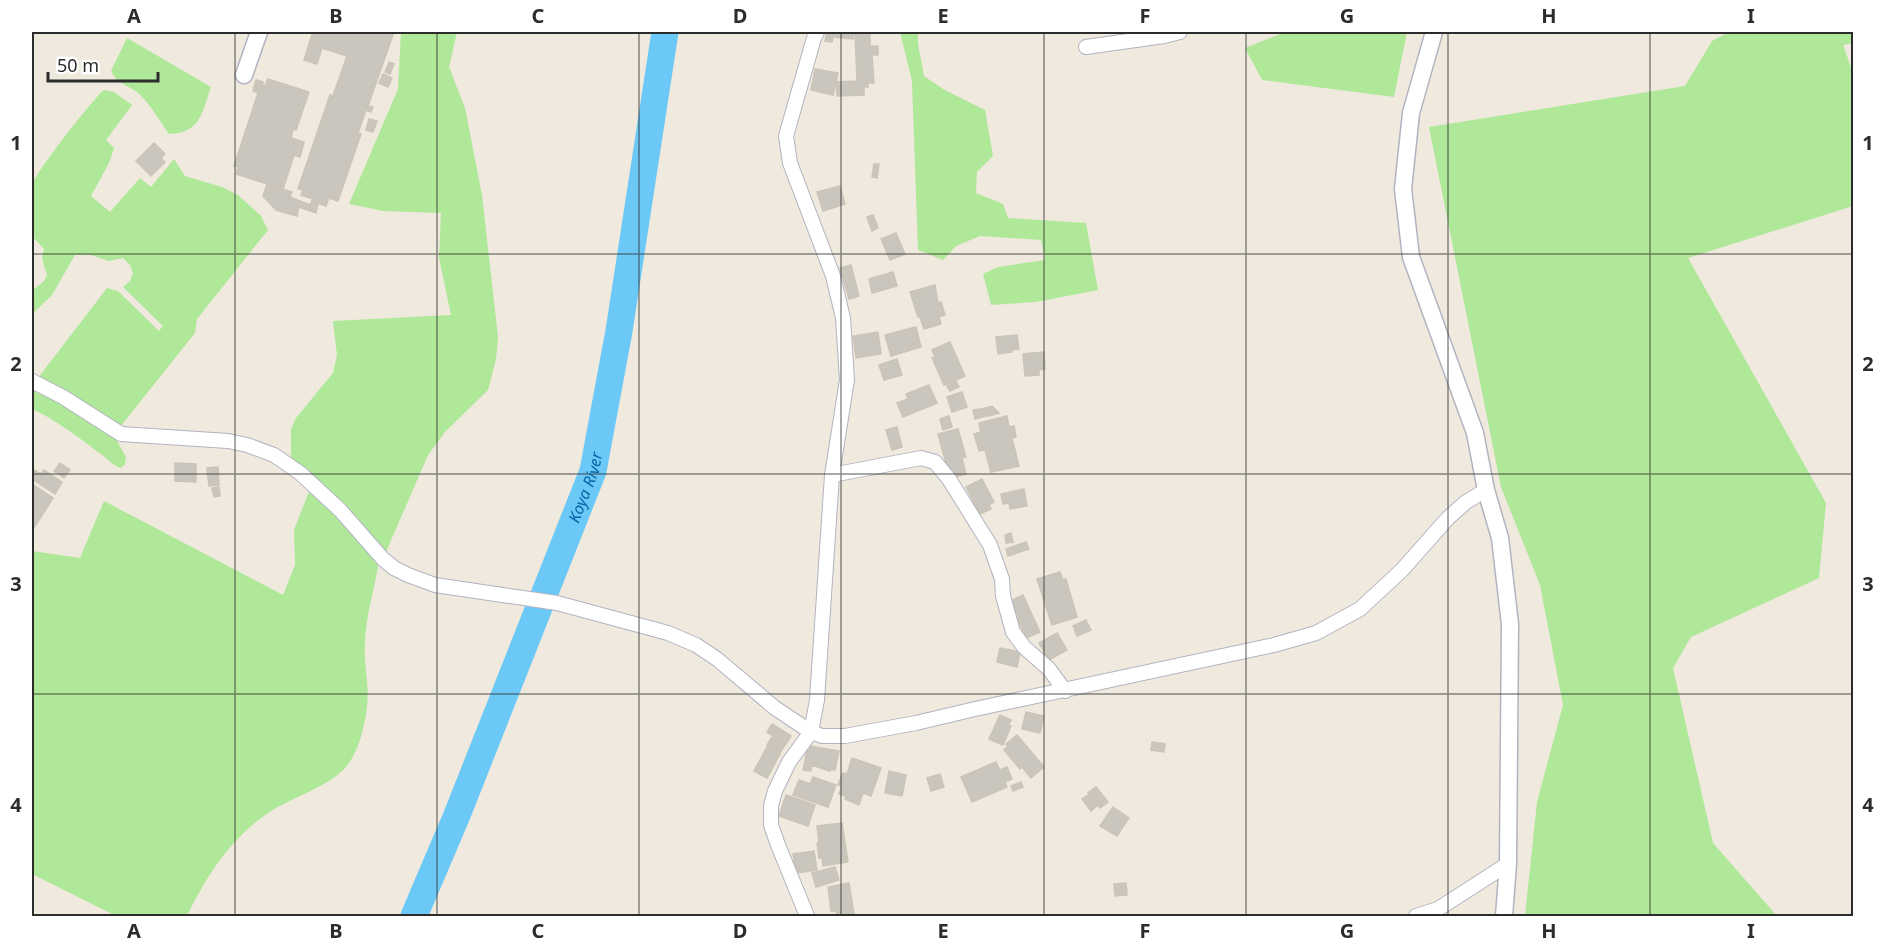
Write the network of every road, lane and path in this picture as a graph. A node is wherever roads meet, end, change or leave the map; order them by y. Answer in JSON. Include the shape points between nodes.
{"nodes":[{"id":1,"x":259,"y":32,"type":"edge"},
{"id":2,"x":818,"y":32,"type":"edge"},
{"id":3,"x":1180,"y":32,"type":"edge"},
{"id":4,"x":1434,"y":32,"type":"edge"},
{"id":5,"x":1086,"y":47,"type":"dead end"},
{"id":6,"x":244,"y":75,"type":"dead end"},
{"id":7,"x":32,"y":381,"type":"edge"},
{"id":8,"x":832,"y":475,"type":"junction"},
{"id":9,"x":1486,"y":490,"type":"junction"},
{"id":10,"x":1065,"y":691,"type":"junction"},
{"id":11,"x":811,"y":732,"type":"junction"},
{"id":12,"x":1508,"y":864,"type":"junction"},
{"id":13,"x":807,"y":916,"type":"edge"},
{"id":14,"x":1416,"y":916,"type":"edge"},
{"id":15,"x":1504,"y":916,"type":"edge"}],
"edges":[{"from":1,"to":6,"type":"street"},
{"from":2,"to":8,"type":"street","via":[[786,136],[790,163],[832,276],[843,318],[847,380]]},
{"from":3,"to":5,"type":"street"},
{"from":4,"to":9,"type":"street","via":[[1411,113],[1403,189],[1411,257],[1475,433]]},
{"from":7,"to":11,"type":"street","via":[[121,434],[228,441],[274,455],[340,510],[394,568],[435,585],[556,603],[668,633],[696,645]]},
{"from":8,"to":10,"type":"street","via":[[921,458],[935,462],[990,545],[1013,632]]},
{"from":8,"to":11,"type":"street","via":[[817,700]]},
{"from":9,"to":10,"type":"street","via":[[1448,518],[1402,570],[1360,609],[1316,633]]},
{"from":9,"to":12,"type":"street","via":[[1500,538],[1510,624]]},
{"from":10,"to":11,"type":"street","via":[[845,736]]},
{"from":11,"to":13,"type":"street","via":[[789,762],[771,806],[771,825]]},
{"from":12,"to":14,"type":"street","via":[[1438,909]]},
{"from":12,"to":15,"type":"street"}]}
